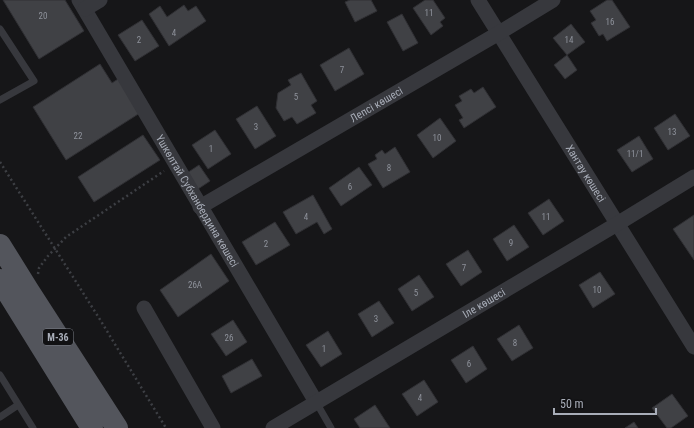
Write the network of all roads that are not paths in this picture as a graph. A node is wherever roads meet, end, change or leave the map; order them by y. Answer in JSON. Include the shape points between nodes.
{"nodes":[{"id":1,"x":100,"y":0,"type":"edge"},
{"id":2,"x":478,"y":0,"type":"edge"},
{"id":3,"x":553,"y":0,"type":"edge"},
{"id":4,"x":82,"y":5,"type":"edge"},
{"id":5,"x":0,"y":29,"type":"edge"},
{"id":6,"x":499,"y":33,"type":"junction"},
{"id":7,"x":0,"y":100,"type":"edge"},
{"id":8,"x":694,"y":177,"type":"edge"},
{"id":9,"x":200,"y":207,"type":"junction"},
{"id":10,"x":617,"y":224,"type":"junction"},
{"id":11,"x":0,"y":245,"type":"edge"},
{"id":12,"x":0,"y":280,"type":"edge"},
{"id":13,"x":144,"y":308,"type":"dead end"},
{"id":14,"x":694,"y":347,"type":"edge"},
{"id":15,"x":0,"y":375,"type":"edge"},
{"id":16,"x":316,"y":402,"type":"junction"},
{"id":17,"x":18,"y":405,"type":"junction"},
{"id":18,"x":0,"y":417,"type":"edge"},
{"id":19,"x":33,"y":428,"type":"edge"},
{"id":20,"x":92,"y":428,"type":"edge"},
{"id":21,"x":117,"y":428,"type":"edge"},
{"id":22,"x":213,"y":428,"type":"edge"},
{"id":23,"x":273,"y":428,"type":"edge"},
{"id":24,"x":331,"y":428,"type":"edge"}],
"edges":[{"from":1,"to":4,"type":"street"},
{"from":2,"to":6,"type":"street","name":"Хантау көшесі"},
{"from":3,"to":6,"type":"street","name":"Лепсі көшесі"},
{"from":4,"to":9,"type":"street","name":"Үшкөлтай Субханбердина көшесі"},
{"from":5,"to":7,"type":"lane","via":[[34,81]]},
{"from":6,"to":9,"type":"street","name":"Лепсі көшесі"},
{"from":6,"to":10,"type":"street","name":"Хантау көшесі"},
{"from":8,"to":10,"type":"street","name":"Іле көшесі"},
{"from":9,"to":16,"type":"street","name":"Үшкөлтай Субханбердина көшесі"},
{"from":10,"to":14,"type":"street","name":"Хантау көшесі"},
{"from":10,"to":16,"type":"street","name":"Іле көшесі"},
{"from":11,"to":21,"type":"main road","number":"M-36"},
{"from":12,"to":20,"type":"main road","number":"M-36"},
{"from":13,"to":22,"type":"street"},
{"from":15,"to":17,"type":"lane"},
{"from":16,"to":23,"type":"street","name":"Іле көшесі"},
{"from":16,"to":24,"type":"lane"},
{"from":17,"to":18,"type":"lane"},
{"from":17,"to":19,"type":"lane"}]}
